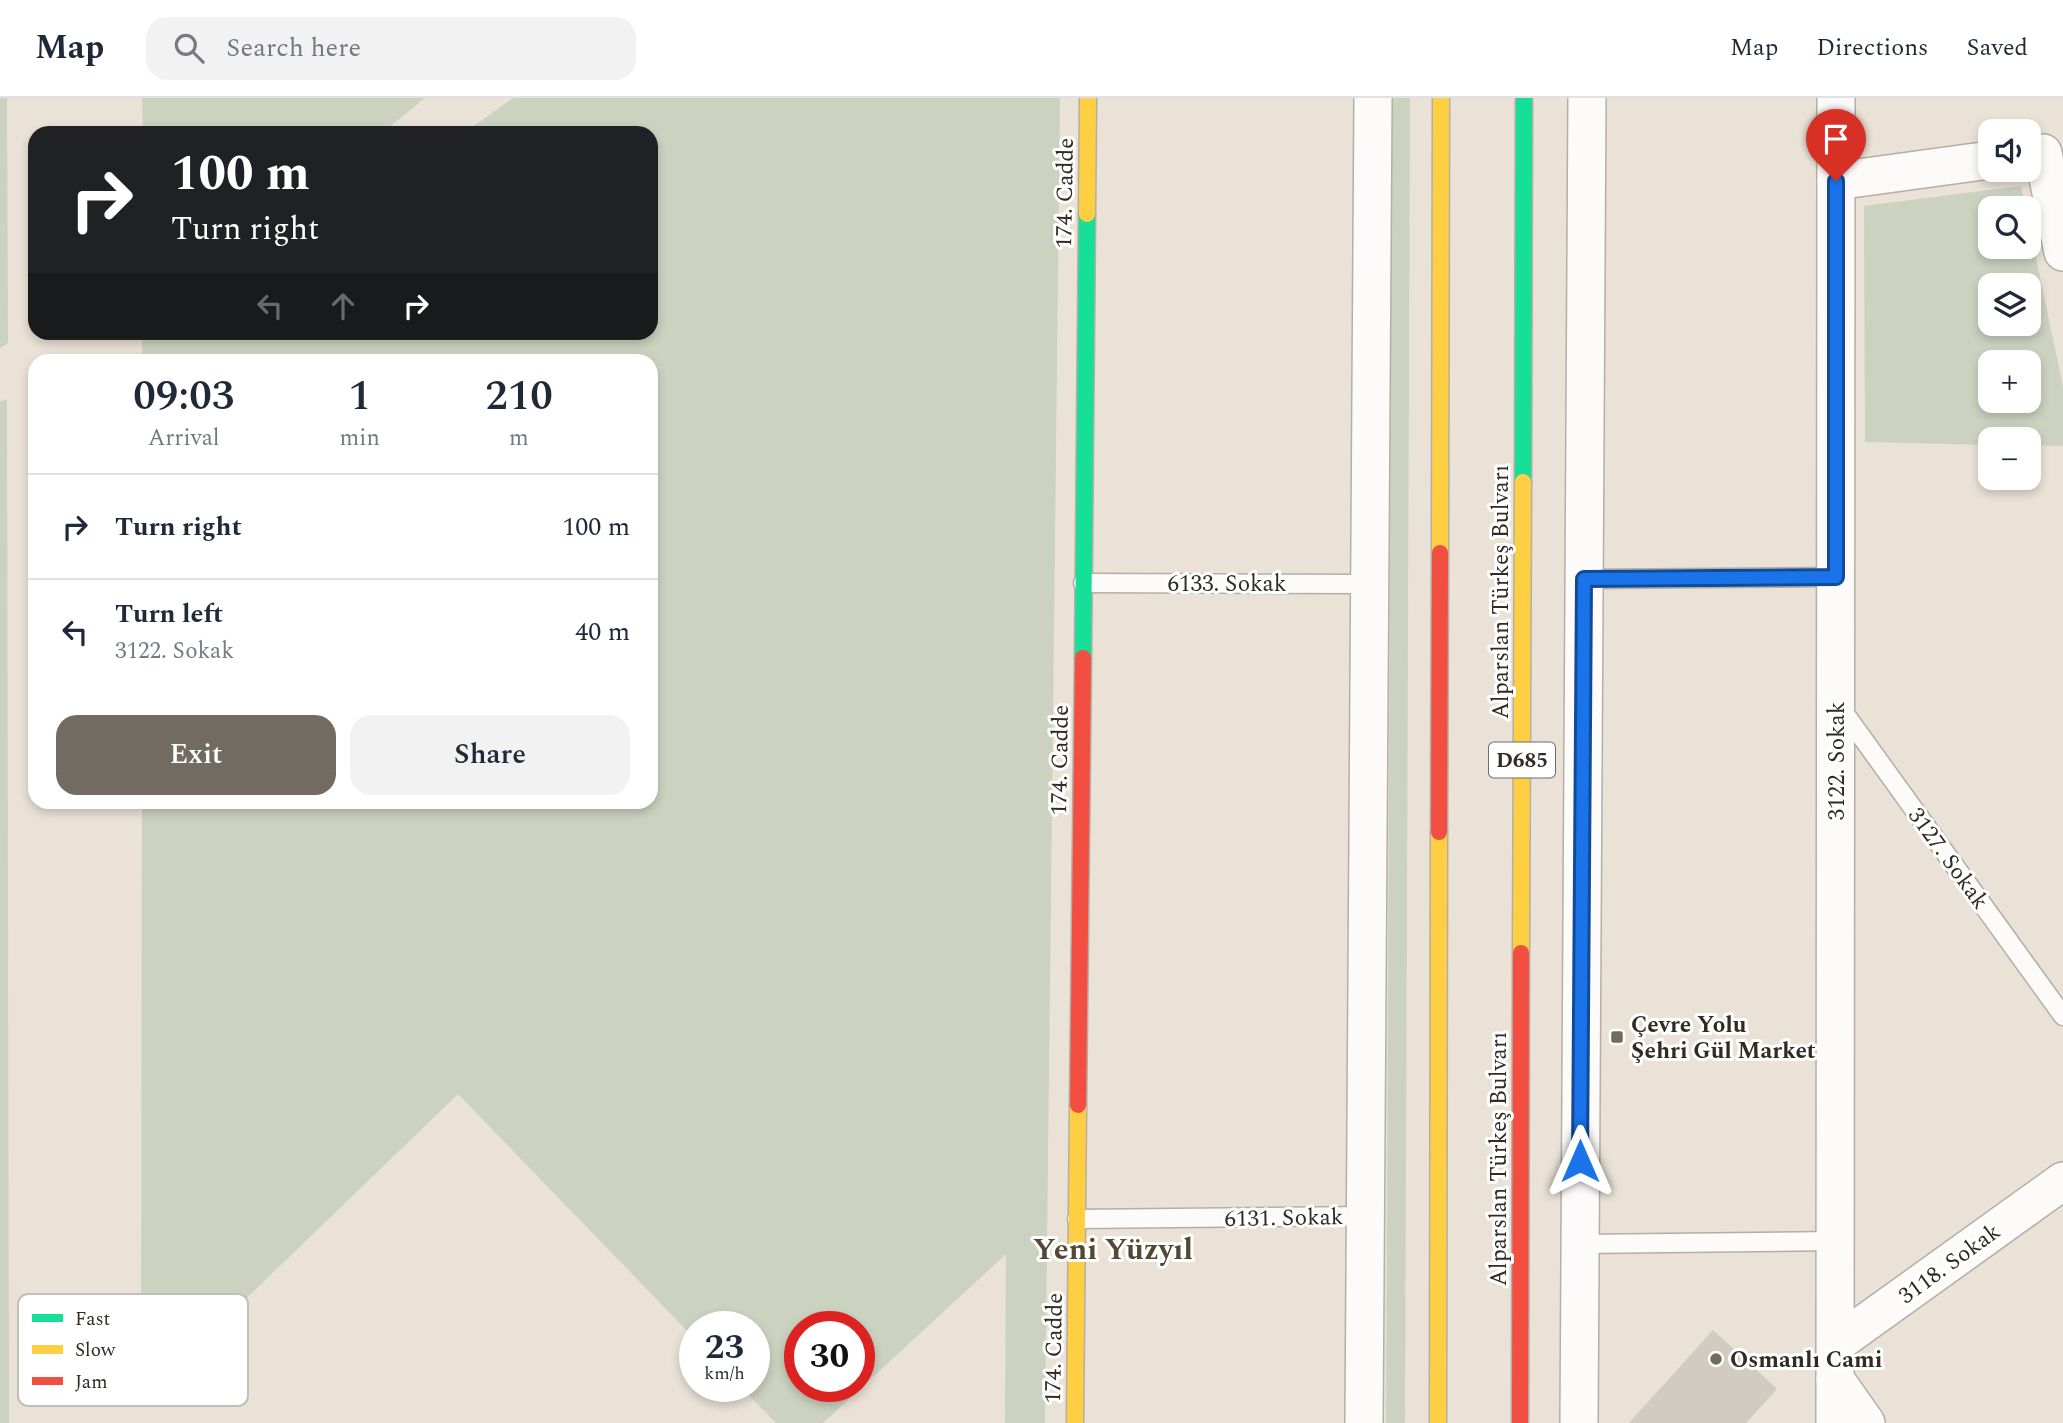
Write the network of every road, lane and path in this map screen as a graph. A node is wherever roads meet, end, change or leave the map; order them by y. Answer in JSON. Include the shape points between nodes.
{"nodes":[{"id":1,"x":1088,"y":98,"type":"edge"},
{"id":2,"x":1373,"y":98,"type":"edge"},
{"id":3,"x":1441,"y":98,"type":"edge"},
{"id":4,"x":1524,"y":98,"type":"edge"},
{"id":5,"x":1587,"y":98,"type":"edge"},
{"id":6,"x":1836,"y":98,"type":"edge"},
{"id":7,"x":2045,"y":153,"type":"edge"},
{"id":8,"x":1978,"y":162,"type":"edge"},
{"id":9,"x":1836,"y":181,"type":"junction"},
{"id":10,"x":2063,"y":252,"type":"edge"},
{"id":11,"x":1836,"y":577,"type":"junction"},
{"id":12,"x":1584,"y":579,"type":"junction"},
{"id":13,"x":1083,"y":583,"type":"junction"},
{"id":14,"x":1370,"y":584,"type":"junction"},
{"id":15,"x":1836,"y":700,"type":"junction"},
{"id":16,"x":2063,"y":1016,"type":"edge"},
{"id":17,"x":2063,"y":1181,"type":"edge"},
{"id":18,"x":1366,"y":1216,"type":"junction"},
{"id":19,"x":1077,"y":1219,"type":"junction"},
{"id":20,"x":1836,"y":1241,"type":"junction"},
{"id":21,"x":1580,"y":1244,"type":"junction"},
{"id":22,"x":1836,"y":1344,"type":"junction"},
{"id":23,"x":1835,"y":1379,"type":"junction"},
{"id":24,"x":1075,"y":1423,"type":"edge"},
{"id":25,"x":1364,"y":1423,"type":"edge"},
{"id":26,"x":1438,"y":1423,"type":"edge"},
{"id":27,"x":1520,"y":1423,"type":"edge"},
{"id":28,"x":1579,"y":1423,"type":"edge"},
{"id":29,"x":1835,"y":1423,"type":"edge"},
{"id":30,"x":1866,"y":1423,"type":"edge"}],
"edges":[{"from":1,"to":13,"type":"main road","name":"174. Cadde"},
{"from":2,"to":14,"type":"street"},
{"from":3,"to":26,"type":"main road"},
{"from":4,"to":27,"type":"main road","name":"Alparslan Türkeş Bulvarı","number":"D685"},
{"from":5,"to":12,"type":"street"},
{"from":6,"to":9,"type":"street","name":"3122. Sokak"},
{"from":7,"to":10,"type":"street"},
{"from":8,"to":9,"type":"street"},
{"from":9,"to":11,"type":"street","name":"3122. Sokak"},
{"from":11,"to":12,"type":"lane"},
{"from":11,"to":15,"type":"street","name":"3122. Sokak"},
{"from":12,"to":21,"type":"street"},
{"from":13,"to":14,"type":"lane","name":"6133. Sokak"},
{"from":13,"to":19,"type":"main road","name":"174. Cadde"},
{"from":14,"to":18,"type":"street"},
{"from":15,"to":16,"type":"lane","name":"3127. Sokak"},
{"from":15,"to":20,"type":"street","name":"3122. Sokak"},
{"from":17,"to":22,"type":"street","name":"3118. Sokak"},
{"from":18,"to":19,"type":"lane","name":"6131. Sokak"},
{"from":18,"to":25,"type":"street"},
{"from":19,"to":24,"type":"main road","name":"174. Cadde"},
{"from":20,"to":21,"type":"lane"},
{"from":20,"to":22,"type":"street","name":"3122. Sokak"},
{"from":21,"to":28,"type":"street"},
{"from":22,"to":23,"type":"street","name":"3122. Sokak"},
{"from":23,"to":29,"type":"street","name":"3122. Sokak"},
{"from":23,"to":30,"type":"street"}]}
